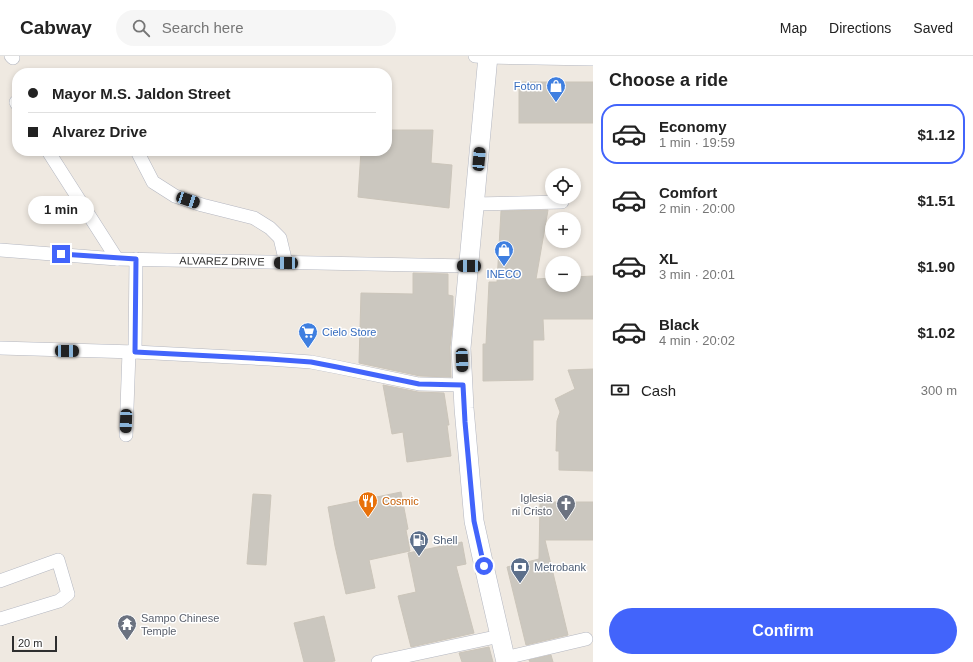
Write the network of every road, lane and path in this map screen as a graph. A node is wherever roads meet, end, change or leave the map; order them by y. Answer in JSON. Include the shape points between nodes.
{"nodes":[{"id":1,"x":484,"y":56,"type":"edge"},
{"id":2,"x":593,"y":59,"type":"edge"},
{"id":3,"x":51,"y":156,"type":"edge"},
{"id":4,"x":140,"y":156,"type":"edge"},
{"id":5,"x":545,"y":202,"type":"edge"},
{"id":6,"x":475,"y":204,"type":"junction"},
{"id":7,"x":1,"y":248,"type":"edge"},
{"id":8,"x":117,"y":259,"type":"junction"},
{"id":9,"x":136,"y":259,"type":"junction"},
{"id":10,"x":286,"y":263,"type":"junction"},
{"id":11,"x":469,"y":266,"type":"junction"},
{"id":12,"x":0,"y":348,"type":"edge"},
{"id":13,"x":132,"y":352,"type":"junction"},
{"id":14,"x":463,"y":385,"type":"junction"},
{"id":15,"x":126,"y":435,"type":"dead end"},
{"id":16,"x":0,"y":581,"type":"edge"},
{"id":17,"x":0,"y":619,"type":"edge"},
{"id":18,"x":500,"y":636,"type":"junction"},
{"id":19,"x":586,"y":639,"type":"dead end"},
{"id":20,"x":506,"y":660,"type":"edge"},
{"id":21,"x":378,"y":662,"type":"edge"}],
"edges":[{"from":1,"to":2,"type":"street"},
{"from":1,"to":6,"type":"main road"},
{"from":3,"to":8,"type":"street"},
{"from":4,"to":10,"type":"street","via":[[153,182],[175,196],[254,218],[270,228],[280,238]]},
{"from":5,"to":6,"type":"street"},
{"from":6,"to":11,"type":"main road"},
{"from":7,"to":8,"type":"street","name":"ALVAREZ DRIVE"},
{"from":8,"to":9,"type":"street","name":"ALVAREZ DRIVE"},
{"from":9,"to":10,"type":"street","name":"ALVAREZ DRIVE"},
{"from":9,"to":13,"type":"street"},
{"from":10,"to":11,"type":"street","name":"ALVAREZ DRIVE"},
{"from":11,"to":14,"type":"main road","via":[[461,348]]},
{"from":12,"to":13,"type":"street"},
{"from":13,"to":14,"type":"street","via":[[311,362],[419,384]]},
{"from":13,"to":15,"type":"street"},
{"from":14,"to":18,"type":"main road","via":[[474,521]]},
{"from":16,"to":17,"type":"street","via":[[58,560],[68,594],[59,601]]},
{"from":18,"to":20,"type":"main road"},
{"from":18,"to":21,"type":"street"},
{"from":19,"to":20,"type":"street"}]}
